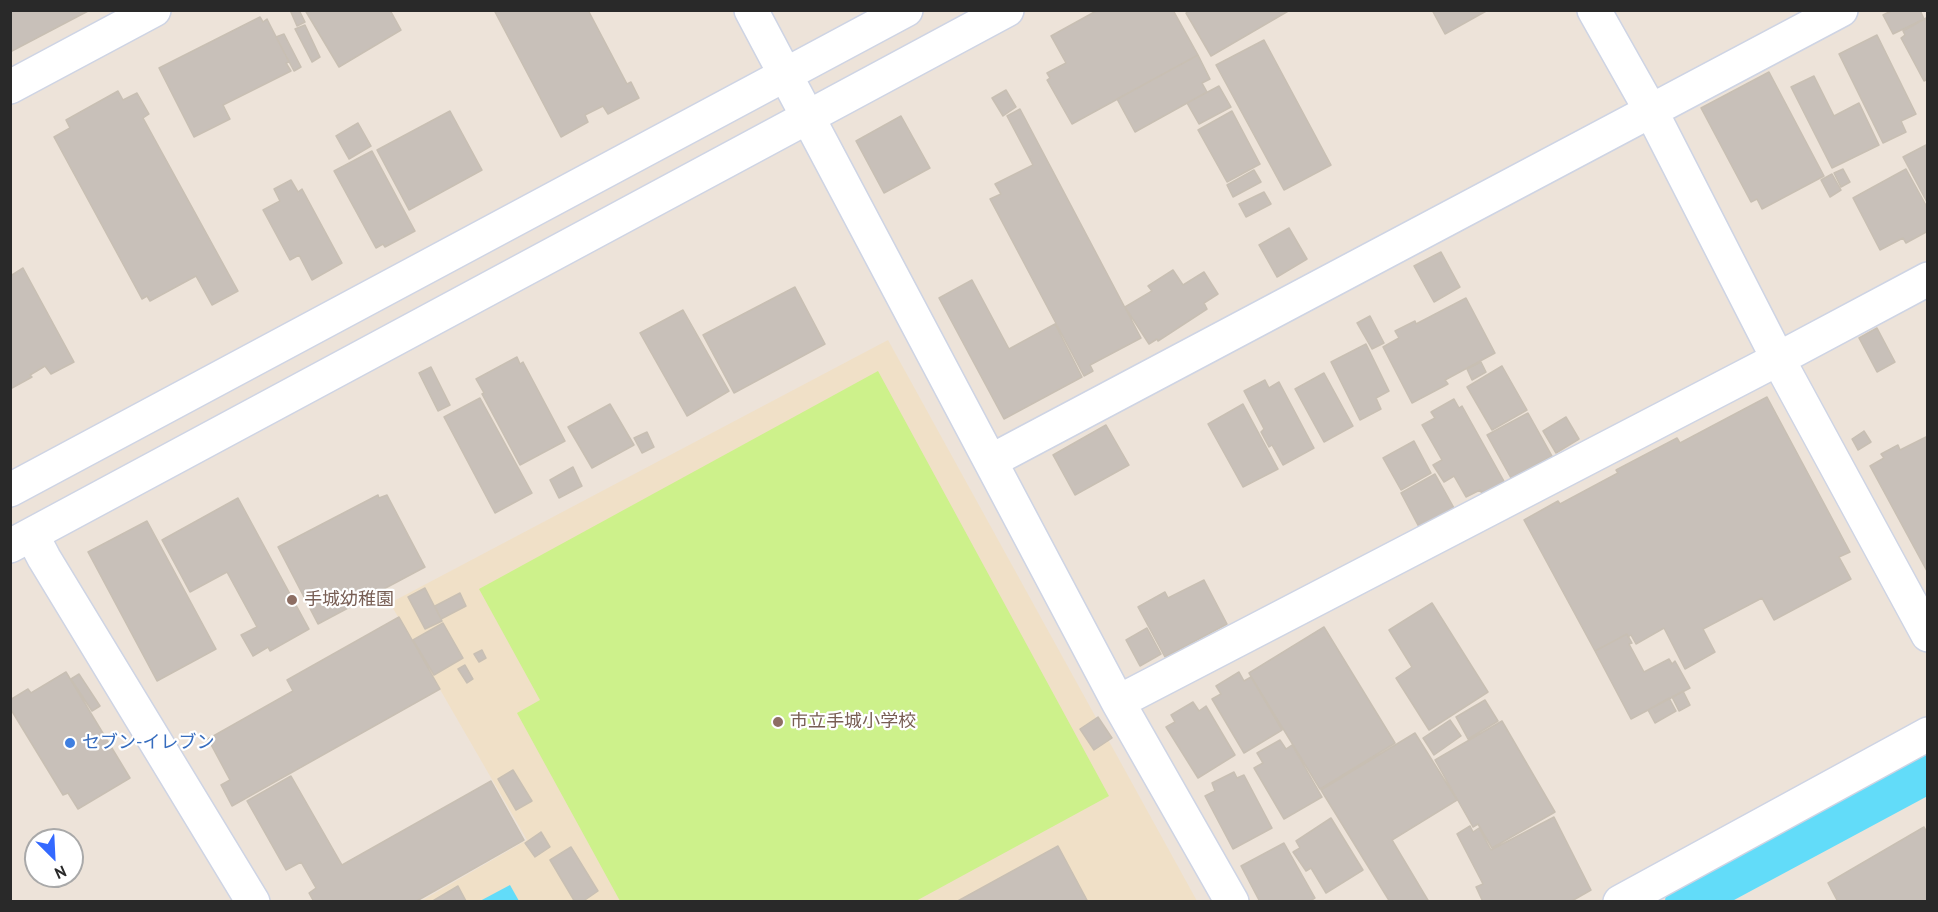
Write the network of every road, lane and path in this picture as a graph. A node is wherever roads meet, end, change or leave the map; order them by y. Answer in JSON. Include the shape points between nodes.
{"nodes":[{"id":1,"x":154,"y":10,"type":"edge"},
{"id":2,"x":751,"y":10,"type":"edge"},
{"id":3,"x":906,"y":10,"type":"edge"},
{"id":4,"x":1007,"y":10,"type":"edge"},
{"id":5,"x":1594,"y":10,"type":"edge"},
{"id":6,"x":1841,"y":10,"type":"edge"},
{"id":7,"x":785,"y":75,"type":"junction"},
{"id":8,"x":10,"y":87,"type":"edge"},
{"id":9,"x":1651,"y":111,"type":"junction"},
{"id":10,"x":808,"y":117,"type":"junction"},
{"id":11,"x":1928,"y":279,"type":"edge"},
{"id":12,"x":1778,"y":359,"type":"junction"},
{"id":13,"x":991,"y":461,"type":"junction"},
{"id":14,"x":10,"y":490,"type":"edge"},
{"id":15,"x":21,"y":540,"type":"edge"},
{"id":16,"x":1928,"y":635,"type":"edge"},
{"id":17,"x":1118,"y":702,"type":"junction"},
{"id":18,"x":1928,"y":734,"type":"edge"},
{"id":19,"x":253,"y":902,"type":"edge"},
{"id":20,"x":1232,"y":902,"type":"edge"},
{"id":21,"x":1620,"y":902,"type":"edge"}],
"edges":[{"from":1,"to":8,"type":"street"},
{"from":2,"to":7,"type":"street"},
{"from":3,"to":7,"type":"street"},
{"from":4,"to":10,"type":"street"},
{"from":5,"to":9,"type":"street"},
{"from":6,"to":9,"type":"street"},
{"from":7,"to":10,"type":"street"},
{"from":7,"to":14,"type":"street"},
{"from":9,"to":12,"type":"street"},
{"from":9,"to":13,"type":"street"},
{"from":10,"to":13,"type":"street"},
{"from":10,"to":15,"type":"street"},
{"from":11,"to":12,"type":"street"},
{"from":12,"to":16,"type":"street"},
{"from":12,"to":17,"type":"street"},
{"from":13,"to":17,"type":"street"},
{"from":15,"to":19,"type":"street","via":[[44,558]]},
{"from":17,"to":20,"type":"street"},
{"from":18,"to":21,"type":"street"}]}
